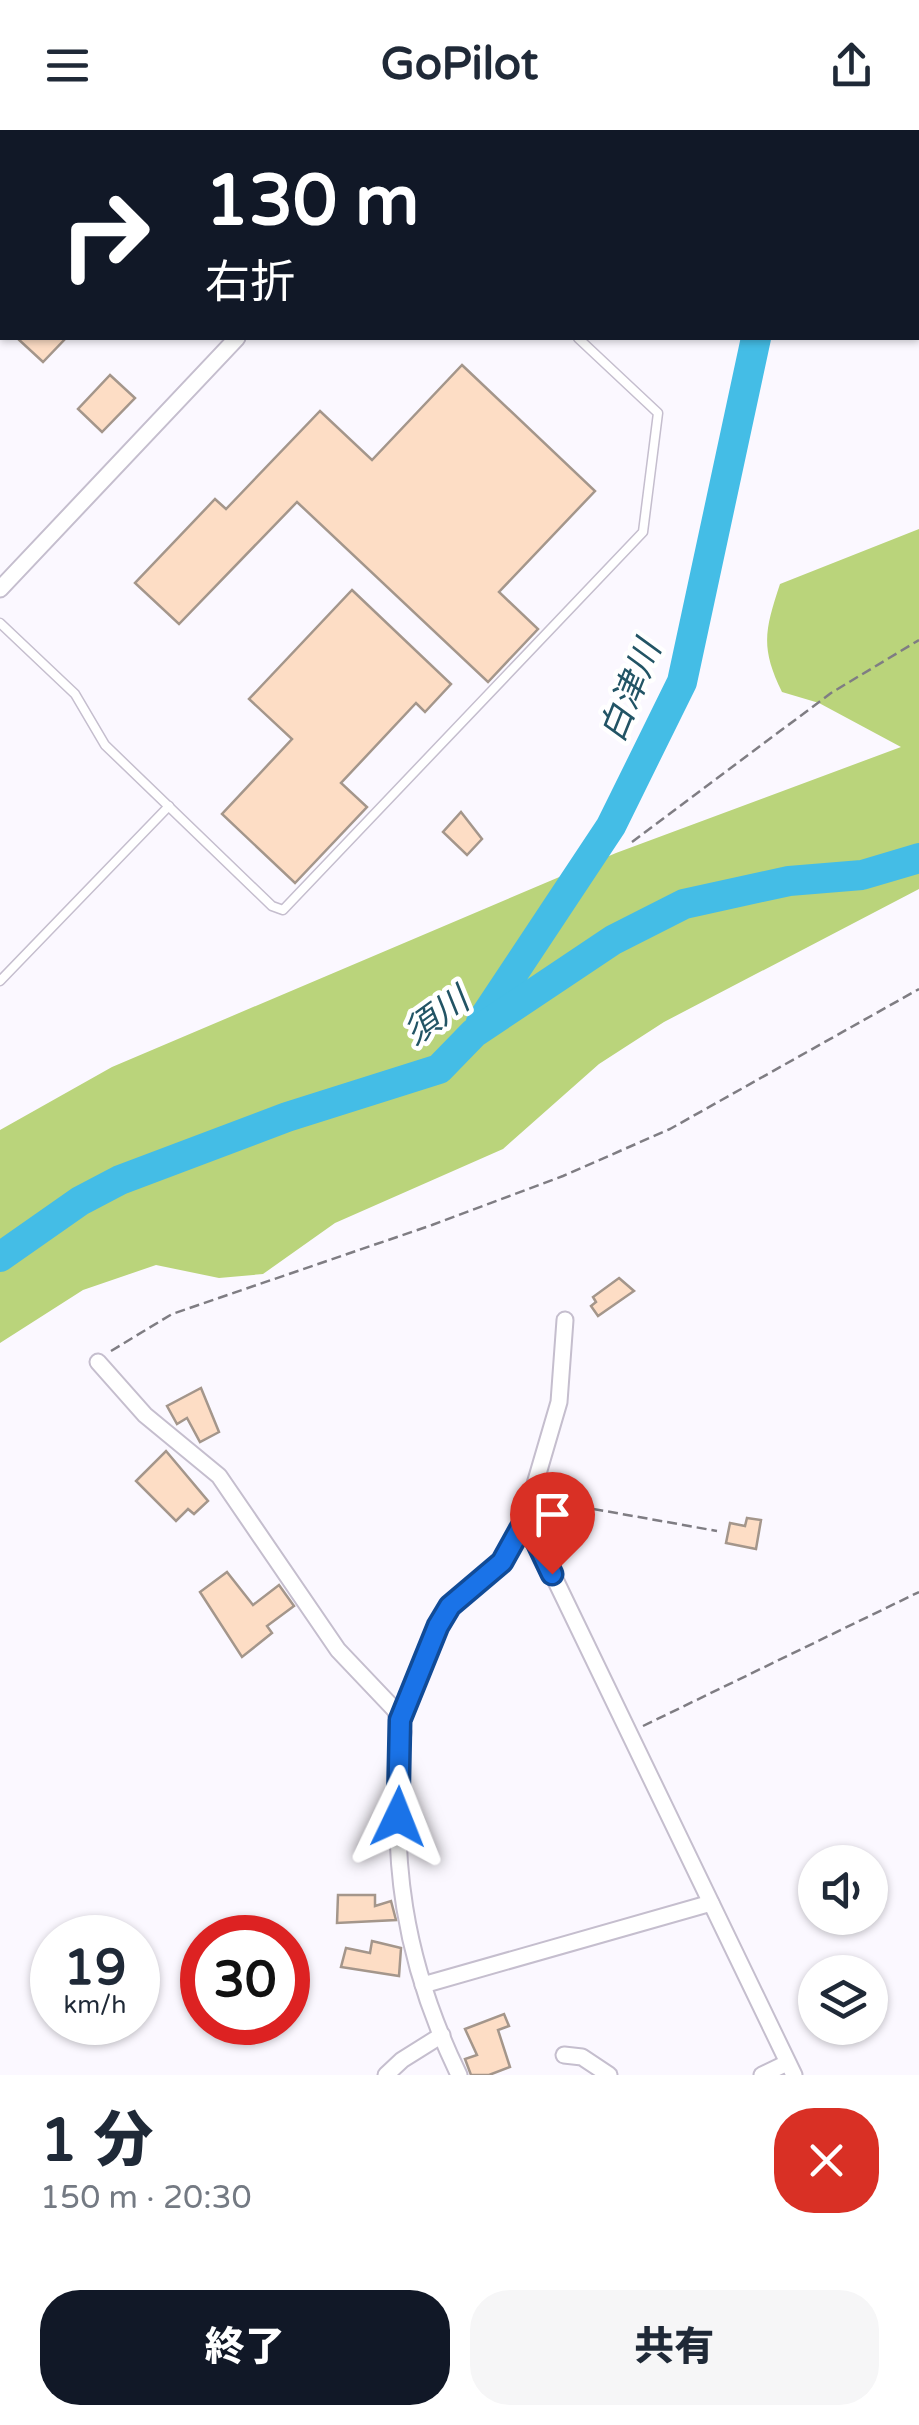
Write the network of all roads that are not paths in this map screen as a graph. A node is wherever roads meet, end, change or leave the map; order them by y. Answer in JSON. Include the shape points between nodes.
{"nodes":[{"id":1,"x":236,"y":340,"type":"edge"},
{"id":2,"x":580,"y":340,"type":"edge"},
{"id":3,"x":0,"y":589,"type":"edge"},
{"id":4,"x":0,"y":623,"type":"edge"},
{"id":5,"x":169,"y":806,"type":"junction"},
{"id":6,"x":0,"y":981,"type":"edge"},
{"id":7,"x":566,"y":1320,"type":"dead end"},
{"id":8,"x":98,"y":1362,"type":"road end"},
{"id":9,"x":522,"y":1526,"type":"junction"},
{"id":10,"x":400,"y":1720,"type":"junction"},
{"id":11,"x":711,"y":1902,"type":"junction"},
{"id":12,"x":423,"y":1985,"type":"junction"},
{"id":13,"x":442,"y":2035,"type":"junction"},
{"id":14,"x":564,"y":2054,"type":"dead end"},
{"id":15,"x":790,"y":2069,"type":"edge"},
{"id":16,"x":386,"y":2075,"type":"edge"},
{"id":17,"x":458,"y":2075,"type":"edge"},
{"id":18,"x":609,"y":2075,"type":"edge"},
{"id":19,"x":762,"y":2075,"type":"edge"}],
"edges":[{"from":1,"to":3,"type":"street"},
{"from":2,"to":5,"type":"lane","via":[[658,414],[643,532],[289,907],[272,906]]},
{"from":4,"to":5,"type":"lane","via":[[75,694],[105,744]]},
{"from":5,"to":6,"type":"lane"},
{"from":7,"to":9,"type":"street","via":[[559,1402]]},
{"from":8,"to":10,"type":"street","via":[[130,1400],[219,1476],[338,1650]]},
{"from":9,"to":10,"type":"street","via":[[502,1562],[444,1614]]},
{"from":9,"to":11,"type":"street","via":[[537,1542]]},
{"from":10,"to":12,"type":"street","via":[[401,1904]]},
{"from":11,"to":12,"type":"street"},
{"from":11,"to":15,"type":"street"},
{"from":12,"to":13,"type":"street"},
{"from":13,"to":16,"type":"street"},
{"from":13,"to":17,"type":"street"},
{"from":14,"to":18,"type":"street"},
{"from":15,"to":19,"type":"street"}]}
